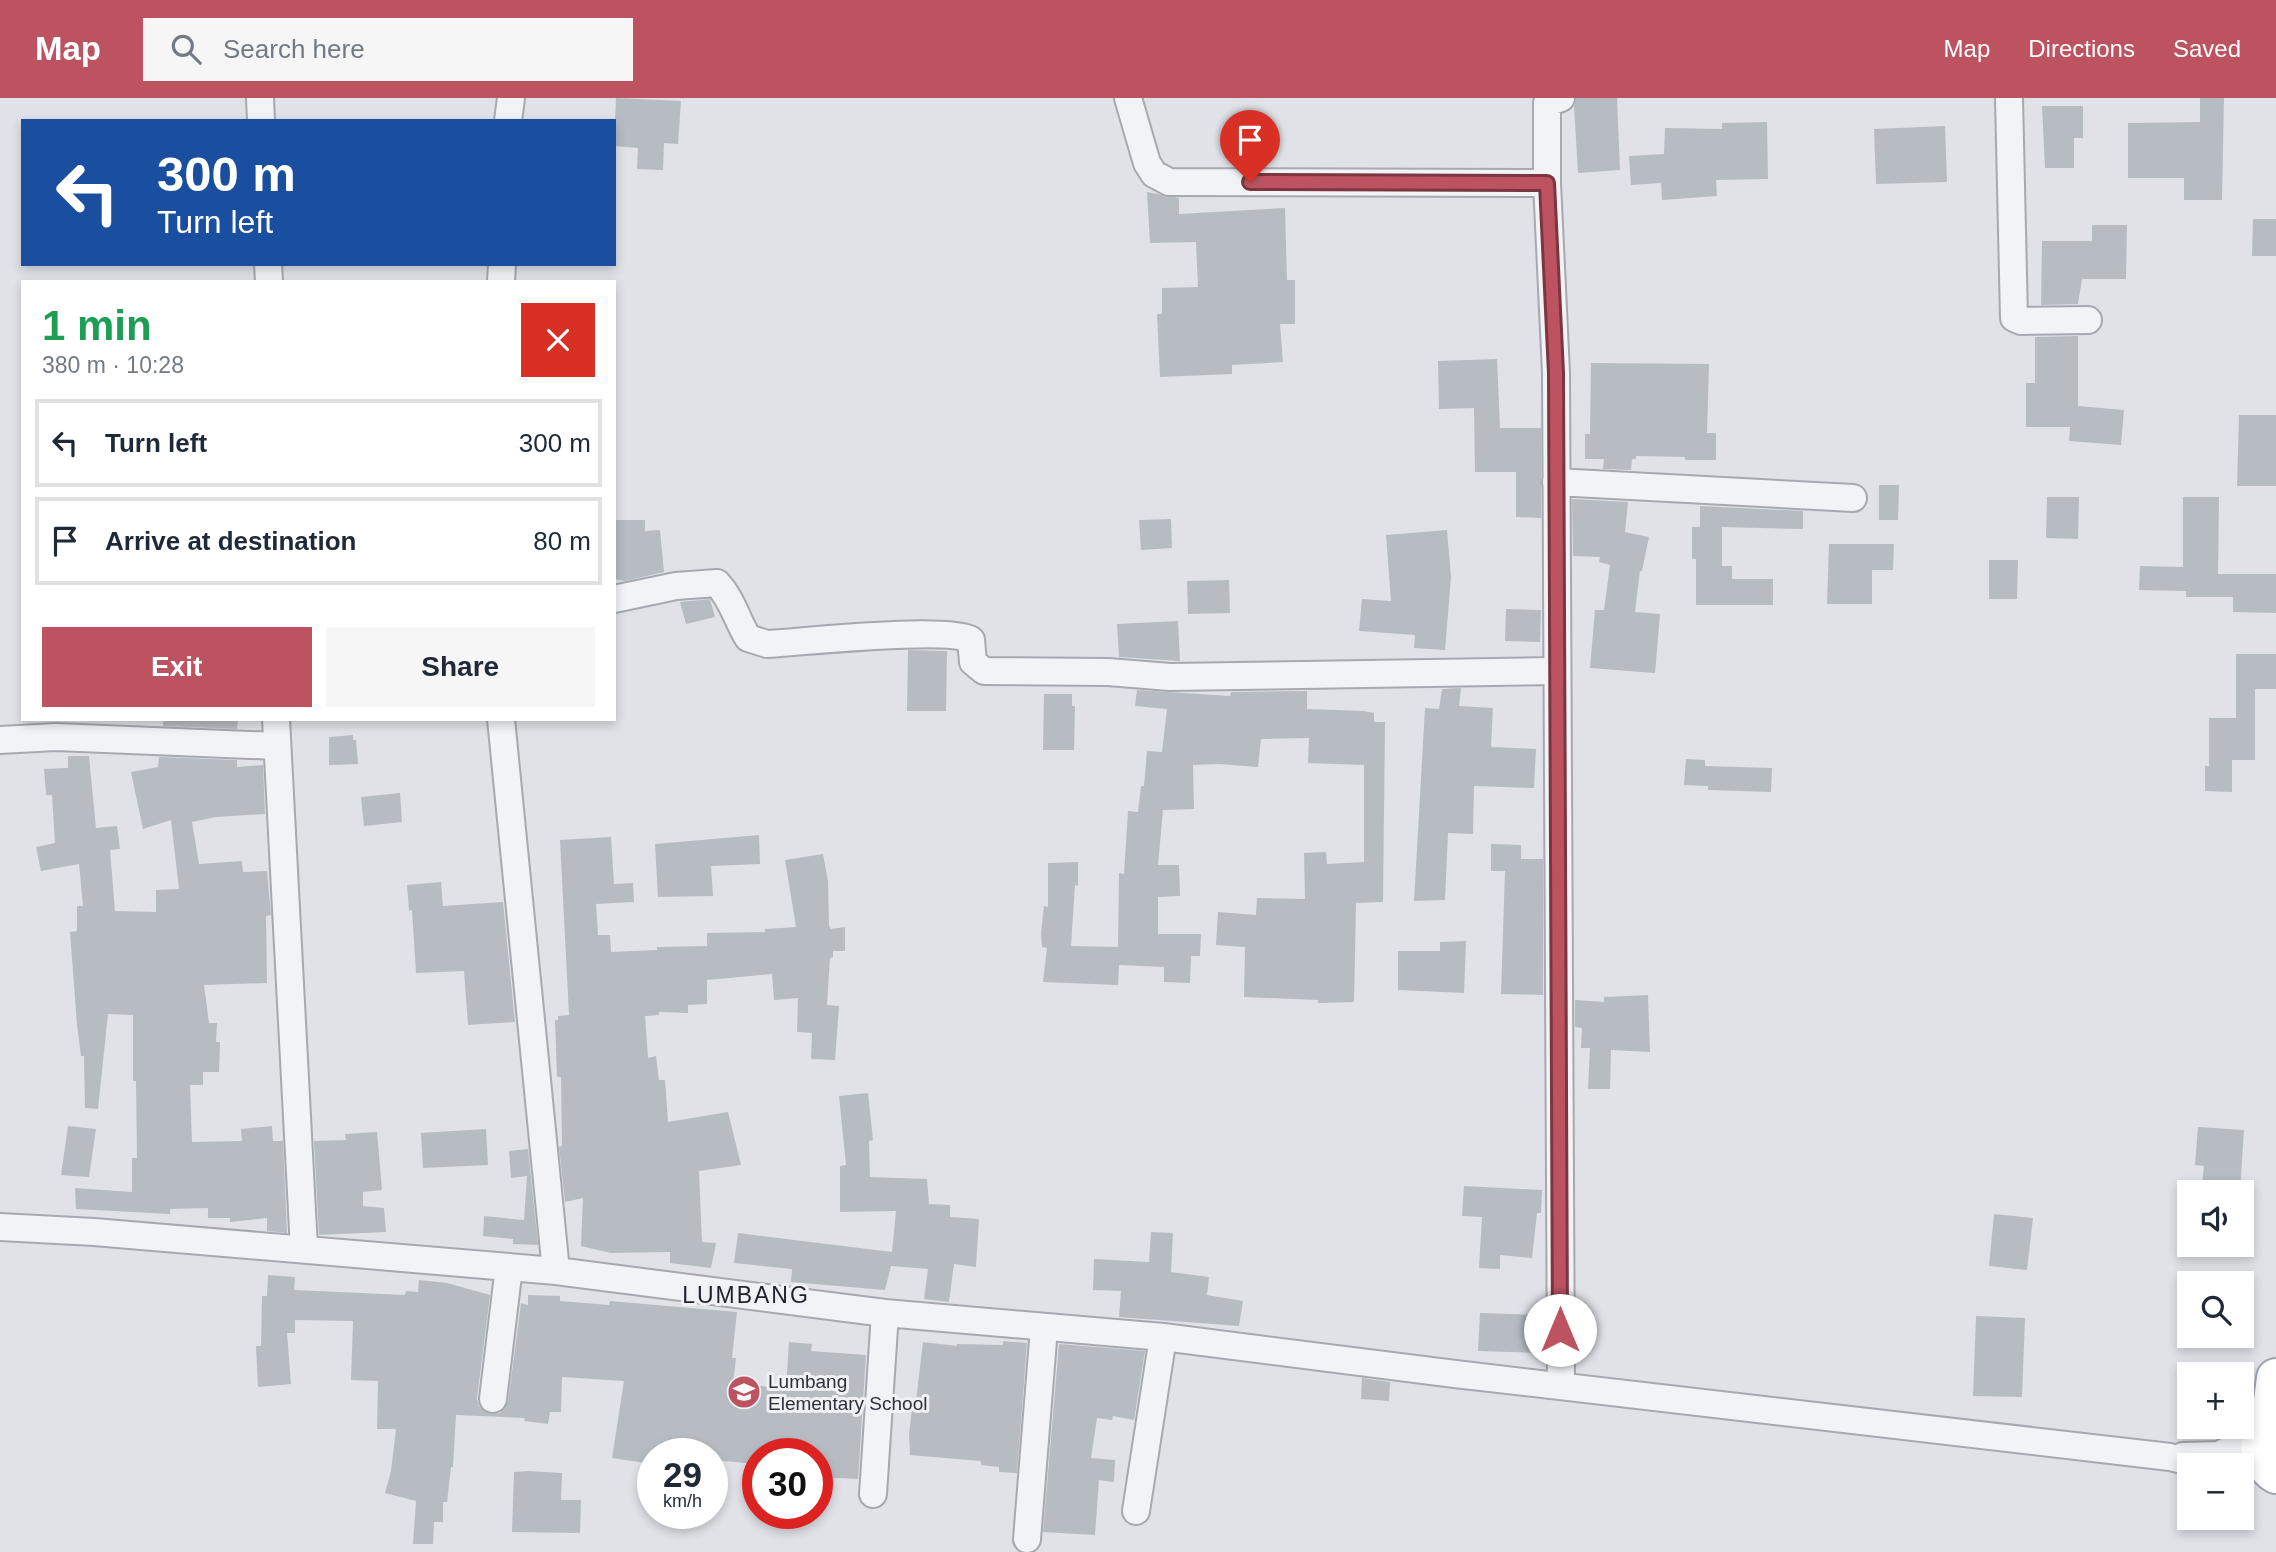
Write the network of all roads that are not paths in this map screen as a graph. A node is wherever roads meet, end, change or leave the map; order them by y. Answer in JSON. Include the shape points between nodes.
{"nodes":[{"id":1,"x":260,"y":98,"type":"edge"},
{"id":2,"x":511,"y":98,"type":"edge"},
{"id":3,"x":1128,"y":98,"type":"edge"},
{"id":4,"x":2009,"y":98,"type":"edge"},
{"id":5,"x":1551,"y":100,"type":"edge"},
{"id":6,"x":261,"y":119,"type":"edge"},
{"id":7,"x":508,"y":119,"type":"edge"},
{"id":8,"x":1547,"y":183,"type":"junction"},
{"id":9,"x":2088,"y":320,"type":"dead end"},
{"id":10,"x":1556,"y":482,"type":"junction"},
{"id":11,"x":1853,"y":498,"type":"dead end"},
{"id":12,"x":616,"y":599,"type":"edge"},
{"id":13,"x":1556,"y":671,"type":"junction"},
{"id":14,"x":276,"y":721,"type":"edge"},
{"id":15,"x":501,"y":721,"type":"edge"},
{"id":16,"x":55,"y":728,"type":"edge"},
{"id":17,"x":0,"y":740,"type":"edge"},
{"id":18,"x":277,"y":746,"type":"junction"},
{"id":19,"x":0,"y":1227,"type":"edge"},
{"id":20,"x":304,"y":1249,"type":"junction"},
{"id":21,"x":509,"y":1267,"type":"junction"},
{"id":22,"x":556,"y":1271,"type":"junction"},
{"id":23,"x":885,"y":1313,"type":"junction"},
{"id":24,"x":1044,"y":1328,"type":"junction"},
{"id":25,"x":1163,"y":1337,"type":"junction"},
{"id":26,"x":2276,"y":1378,"type":"edge"},
{"id":27,"x":1561,"y":1385,"type":"junction"},
{"id":28,"x":493,"y":1399,"type":"dead end"},
{"id":29,"x":2270,"y":1425,"type":"edge"},
{"id":30,"x":2170,"y":1457,"type":"junction"},
{"id":31,"x":2177,"y":1459,"type":"edge"},
{"id":32,"x":2263,"y":1472,"type":"edge"},
{"id":33,"x":873,"y":1494,"type":"dead end"},
{"id":34,"x":1136,"y":1511,"type":"dead end"},
{"id":35,"x":1027,"y":1539,"type":"dead end"}],
"edges":[{"from":1,"to":6,"type":"street"},
{"from":2,"to":7,"type":"street"},
{"from":3,"to":8,"type":"street","via":[[1147,163],[1154,174],[1169,182]]},
{"from":4,"to":9,"type":"street","via":[[2014,318]]},
{"from":5,"to":8,"type":"street"},
{"from":8,"to":10,"type":"street"},
{"from":10,"to":11,"type":"street"},
{"from":10,"to":13,"type":"street"},
{"from":12,"to":13,"type":"street","via":[[717,583],[748,638],[767,644],[931,634],[966,637],[971,640],[973,662],[984,671],[1170,677]]},
{"from":13,"to":27,"type":"street"},
{"from":14,"to":18,"type":"street"},
{"from":15,"to":22,"type":"street"},
{"from":16,"to":17,"type":"street"},
{"from":16,"to":18,"type":"street"},
{"from":18,"to":20,"type":"street"},
{"from":19,"to":20,"type":"street"},
{"from":20,"to":21,"type":"street"},
{"from":21,"to":22,"type":"street"},
{"from":21,"to":28,"type":"street"},
{"from":22,"to":23,"type":"street"},
{"from":23,"to":24,"type":"street"},
{"from":23,"to":33,"type":"street"},
{"from":24,"to":25,"type":"street"},
{"from":24,"to":35,"type":"street"},
{"from":25,"to":27,"type":"street"},
{"from":25,"to":34,"type":"street"},
{"from":26,"to":29,"type":"main road"},
{"from":27,"to":30,"type":"street"},
{"from":29,"to":30,"type":"street","via":[[2219,1455]]},
{"from":29,"to":32,"type":"main road","via":[[2259,1446]]},
{"from":30,"to":31,"type":"street"}]}
